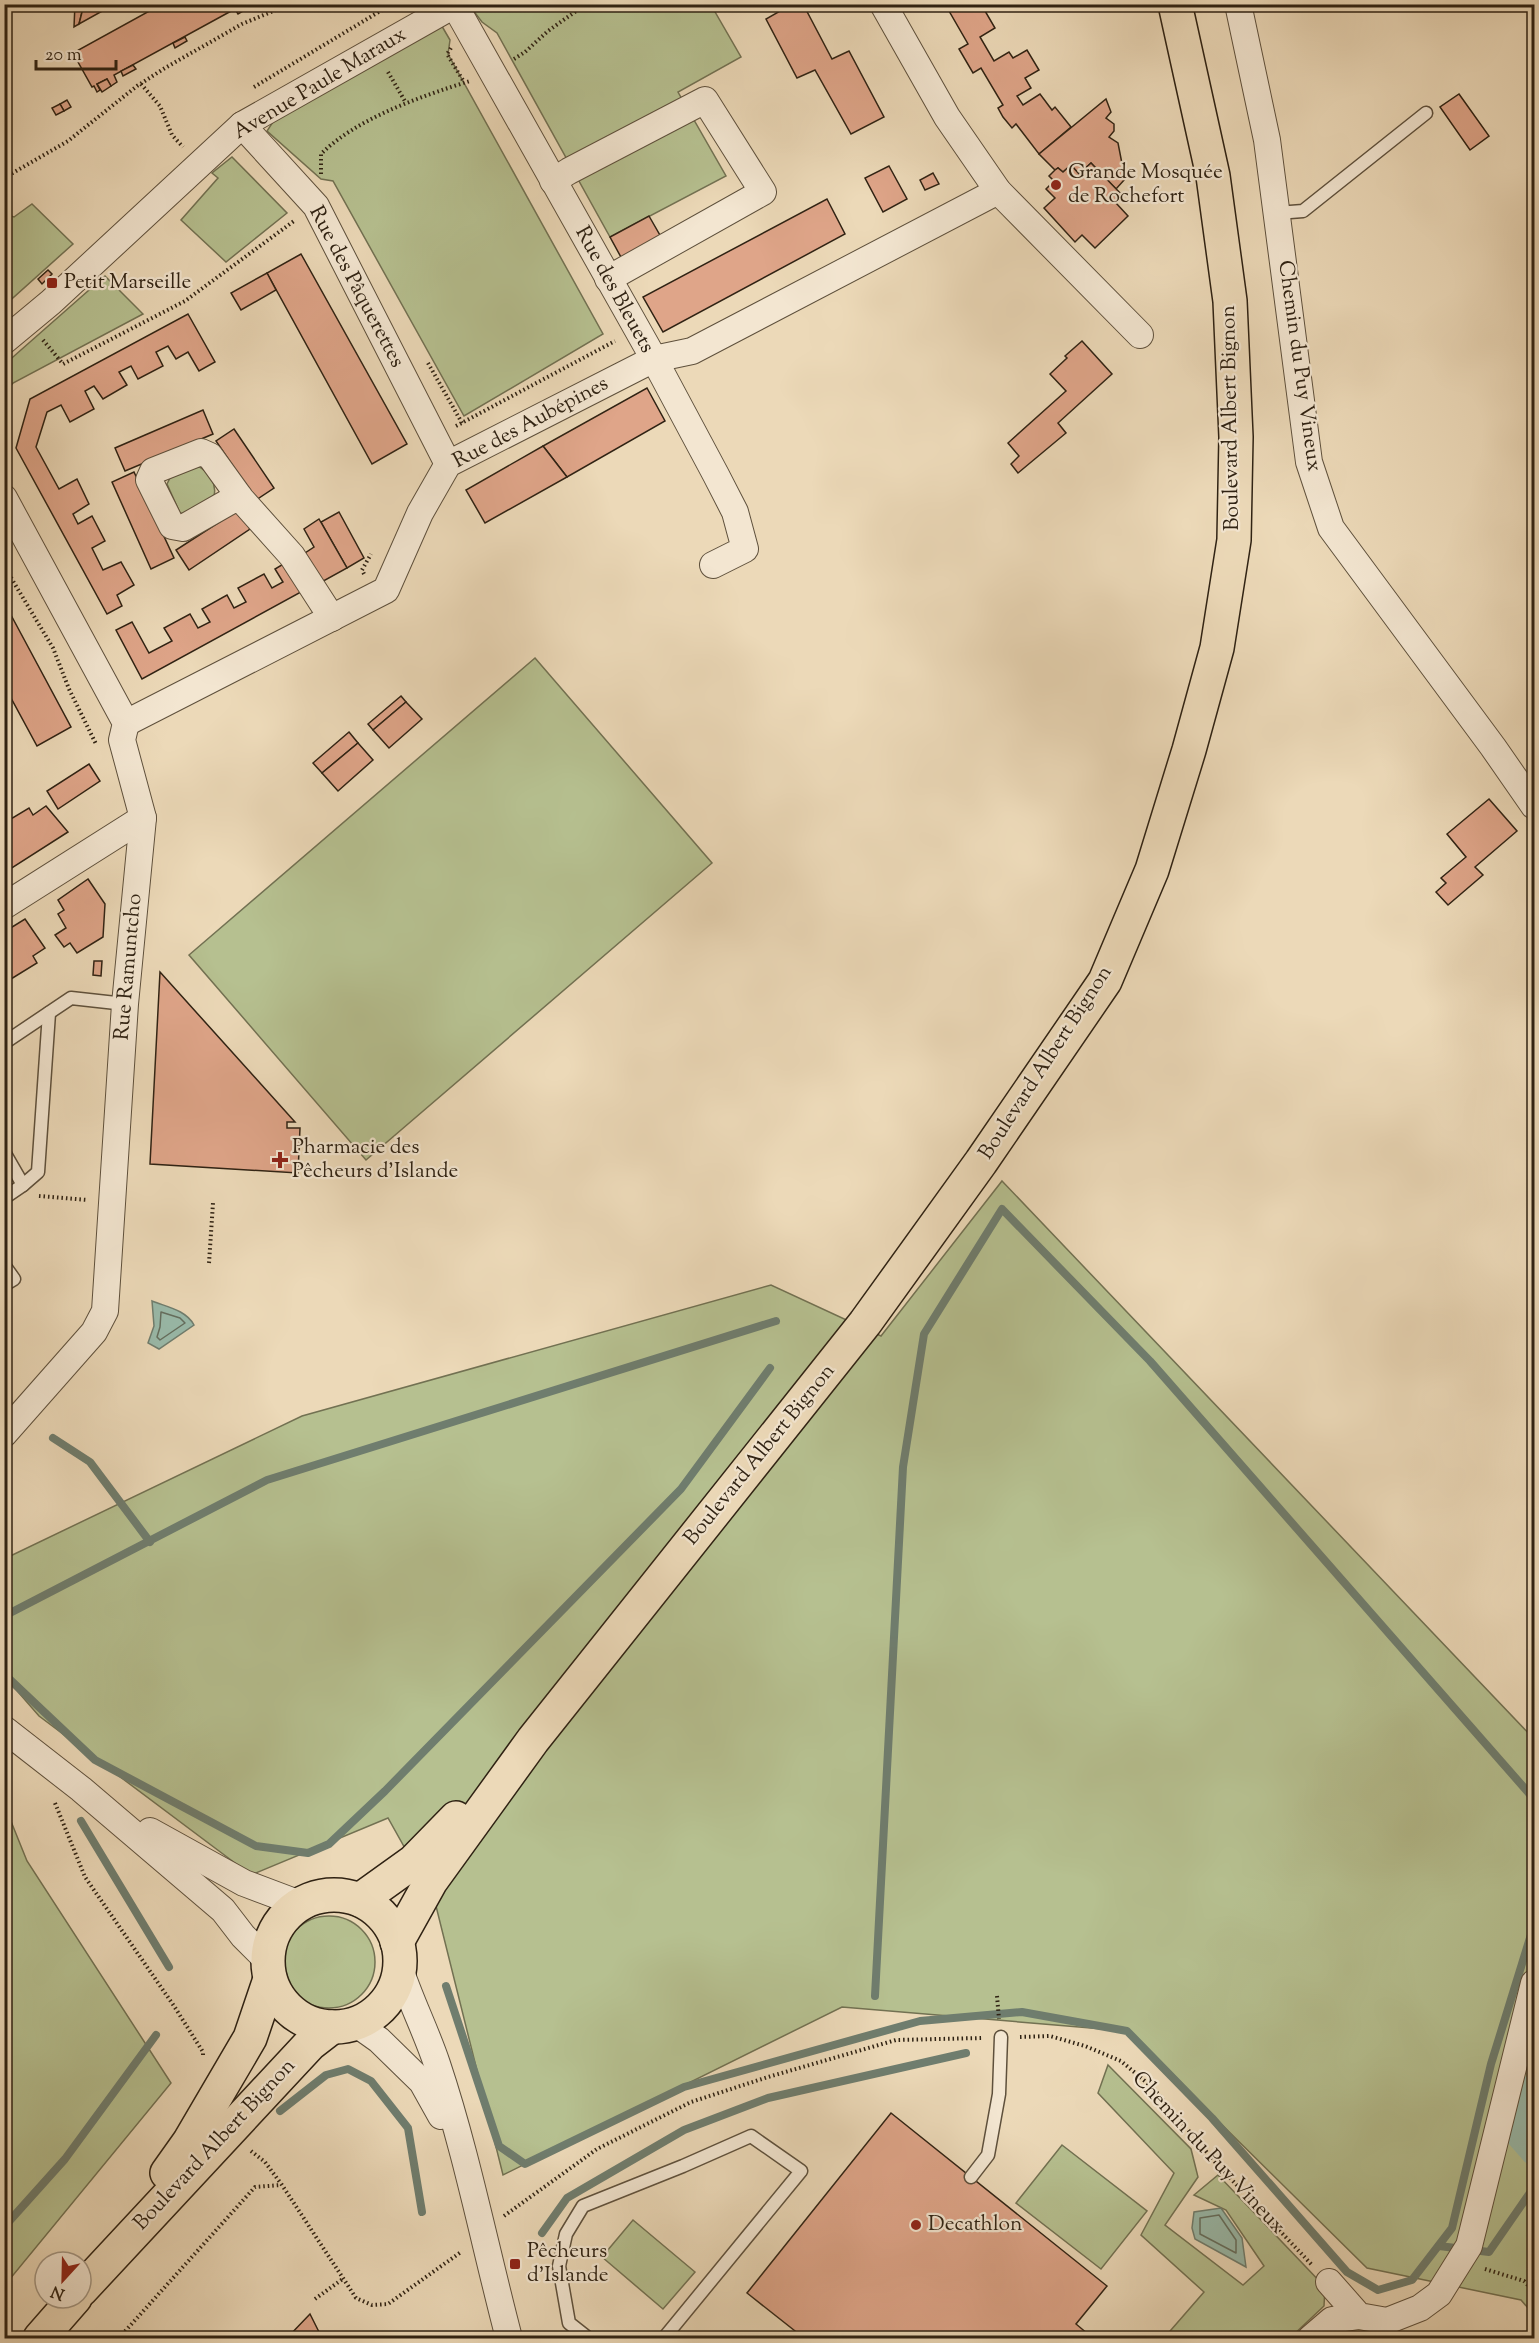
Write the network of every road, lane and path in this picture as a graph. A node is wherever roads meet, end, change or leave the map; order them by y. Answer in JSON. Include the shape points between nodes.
{"nodes":[{"id":1,"x":290,"y":4,"type":"edge"},
{"id":2,"x":883,"y":4,"type":"edge"},
{"id":3,"x":1175,"y":4,"type":"edge"},
{"id":4,"x":1238,"y":4,"type":"edge"},
{"id":5,"x":455,"y":5,"type":"edge"},
{"id":6,"x":375,"y":50,"type":"junction"},
{"id":7,"x":469,"y":81,"type":"dead end"},
{"id":8,"x":141,"y":84,"type":"junction"},
{"id":9,"x":474,"y":92,"type":"dead end"},
{"id":10,"x":406,"y":103,"type":"dead end"},
{"id":11,"x":1426,"y":113,"type":"dead end"},
{"id":12,"x":242,"y":125,"type":"junction"},
{"id":13,"x":187,"y":151,"type":"dead end"},
{"id":14,"x":4,"y":178,"type":"edge"},
{"id":15,"x":553,"y":181,"type":"junction"},
{"id":16,"x":998,"y":191,"type":"junction"},
{"id":17,"x":1277,"y":213,"type":"junction"},
{"id":18,"x":608,"y":279,"type":"junction"},
{"id":19,"x":609,"y":331,"type":"dead end"},
{"id":20,"x":1140,"y":335,"type":"dead end"},
{"id":21,"x":4,"y":341,"type":"edge"},
{"id":22,"x":654,"y":359,"type":"junction"},
{"id":23,"x":435,"y":438,"type":"junction"},
{"id":24,"x":448,"y":464,"type":"junction"},
{"id":25,"x":238,"y":496,"type":"dead end"},
{"id":26,"x":4,"y":498,"type":"edge"},
{"id":27,"x":374,"y":550,"type":"dead end"},
{"id":28,"x":713,"y":565,"type":"dead end"},
{"id":29,"x":374,"y":596,"type":"junction"},
{"id":30,"x":332,"y":618,"type":"junction"},
{"id":31,"x":126,"y":723,"type":"junction"},
{"id":32,"x":1534,"y":806,"type":"edge"},
{"id":33,"x":143,"y":818,"type":"junction"},
{"id":34,"x":4,"y":906,"type":"edge"},
{"id":35,"x":125,"y":1004,"type":"junction"},
{"id":36,"x":49,"y":1013,"type":"junction"},
{"id":37,"x":4,"y":1042,"type":"edge"},
{"id":38,"x":4,"y":1152,"type":"edge"},
{"id":39,"x":23,"y":1185,"type":"junction"},
{"id":40,"x":8,"y":1196,"type":"edge"},
{"id":41,"x":89,"y":1200,"type":"dead end"},
{"id":42,"x":213,"y":1203,"type":"dead end"},
{"id":43,"x":209,"y":1263,"type":"dead end"},
{"id":44,"x":4,"y":1264,"type":"edge"},
{"id":45,"x":4,"y":1285,"type":"edge"},
{"id":46,"x":4,"y":1434,"type":"edge"},
{"id":47,"x":4,"y":1729,"type":"edge"},
{"id":48,"x":533,"y":1740,"type":"junction"},
{"id":49,"x":81,"y":1789,"type":"junction"},
{"id":50,"x":53,"y":1797,"type":"dead end"},
{"id":51,"x":360,"y":1900,"type":"junction"},
{"id":52,"x":300,"y":1904,"type":"junction"},
{"id":53,"x":398,"y":1954,"type":"junction"},
{"id":54,"x":269,"y":1970,"type":"junction"},
{"id":55,"x":1534,"y":1983,"type":"edge"},
{"id":56,"x":343,"y":2025,"type":"junction"},
{"id":57,"x":1001,"y":2037,"type":"junction"},
{"id":58,"x":204,"y":2064,"type":"dead end"},
{"id":59,"x":228,"y":2133,"type":"junction"},
{"id":60,"x":463,"y":2156,"type":"junction"},
{"id":61,"x":971,"y":2176,"type":"dead end"},
{"id":62,"x":282,"y":2185,"type":"junction"},
{"id":63,"x":482,"y":2232,"type":"junction"},
{"id":64,"x":1462,"y":2255,"type":"junction"},
{"id":65,"x":93,"y":2276,"type":"edge"},
{"id":66,"x":93,"y":2277,"type":"edge"},
{"id":67,"x":344,"y":2278,"type":"junction"},
{"id":68,"x":1329,"y":2282,"type":"joint"},
{"id":69,"x":1534,"y":2292,"type":"edge"},
{"id":70,"x":315,"y":2299,"type":"dead end"},
{"id":71,"x":64,"y":2310,"type":"edge"},
{"id":72,"x":1359,"y":2316,"type":"junction"},
{"id":73,"x":40,"y":2338,"type":"edge"},
{"id":74,"x":119,"y":2338,"type":"edge"},
{"id":75,"x":509,"y":2338,"type":"edge"},
{"id":76,"x":588,"y":2338,"type":"edge"},
{"id":77,"x":664,"y":2338,"type":"edge"},
{"id":78,"x":1311,"y":2338,"type":"edge"}],
"edges":[{"from":1,"to":8,"type":"path","via":[[242,24]]},
{"from":2,"to":16,"type":"street","via":[[947,117]]},
{"from":3,"to":48,"type":"main road","name":"Boulevard Albert Bignon","via":[[1213,176],[1230,300],[1236,437],[1234,528],[1217,648],[1152,870],[1105,981],[974,1172],[865,1323]]},
{"from":4,"to":17,"type":"street","name":"Chemin du Puy Vineux","via":[[1267,140]]},
{"from":5,"to":6,"type":"street","name":"Avenue Paule Maraux"},
{"from":5,"to":15,"type":"street","name":"Rue des Bleuets"},
{"from":6,"to":10,"type":"path"},
{"from":6,"to":12,"type":"street","name":"Avenue Paule Maraux"},
{"from":7,"to":9,"type":"path"},
{"from":8,"to":13,"type":"path","via":[[160,106],[172,135]]},
{"from":8,"to":14,"type":"path","via":[[68,141]]},
{"from":11,"to":17,"type":"lane","via":[[1303,211]]},
{"from":12,"to":21,"type":"street","name":"Avenue Paule Maraux"},
{"from":12,"to":23,"type":"street","name":"Rue des Pâquerettes","via":[[316,206]]},
{"from":15,"to":18,"type":"street","name":"Rue des Bleuets"},
{"from":15,"to":18,"type":"street","via":[[705,100],[763,192]]},
{"from":16,"to":20,"type":"street"},
{"from":16,"to":22,"type":"street","name":"Rue des Aubépines","via":[[692,351]]},
{"from":17,"to":32,"type":"street","name":"Chemin du Puy Vineux","via":[[1309,462],[1331,528]]},
{"from":18,"to":22,"type":"street","name":"Rue des Bleuets"},
{"from":19,"to":23,"type":"path","via":[[615,342]]},
{"from":22,"to":24,"type":"street","name":"Rue des Aubépines"},
{"from":22,"to":28,"type":"street","name":"Rue des Bleuets","via":[[735,512],[745,549]]},
{"from":23,"to":24,"type":"street","name":"Rue des Pâquerettes"},
{"from":24,"to":29,"type":"street","name":"Rue des Aubépines","via":[[420,513],[386,590]]},
{"from":25,"to":30,"type":"street","via":[[292,556]]},
{"from":26,"to":31,"type":"street","name":"Rue Ramuntcho"},
{"from":27,"to":29,"type":"path","via":[[362,570]]},
{"from":29,"to":30,"type":"street","name":"Rue des Aubépines"},
{"from":30,"to":31,"type":"street","name":"Rue des Aubépines"},
{"from":31,"to":33,"type":"street","name":"Rue Ramuntcho","via":[[122,740]]},
{"from":33,"to":34,"type":"street"},
{"from":33,"to":35,"type":"street","name":"Rue Ramuntcho"},
{"from":35,"to":36,"type":"lane","via":[[71,998]]},
{"from":35,"to":46,"type":"street","name":"Rue Ramuntcho","via":[[105,1311],[94,1332]]},
{"from":36,"to":37,"type":"lane"},
{"from":36,"to":39,"type":"lane","via":[[38,1172]]},
{"from":38,"to":39,"type":"lane"},
{"from":39,"to":40,"type":"lane"},
{"from":40,"to":41,"type":"path"},
{"from":42,"to":43,"type":"path"},
{"from":44,"to":45,"type":"lane","via":[[14,1279]]},
{"from":47,"to":49,"type":"street"},
{"from":48,"to":51,"type":"main road","name":"Boulevard Albert Bignon","via":[[414,1862]]},
{"from":48,"to":53,"type":"main road","name":"Boulevard Albert Bignon","via":[[431,1881]]},
{"from":49,"to":52,"type":"street","via":[[226,1874]]},
{"from":49,"to":54,"type":"street","via":[[223,1910]]},
{"from":50,"to":58,"type":"path","via":[[85,1877],[174,2006],[203,2052]]},
{"from":51,"to":52,"type":"main road","via":[[333,1895]]},
{"from":51,"to":53,"type":"main road","via":[[390,1927]]},
{"from":52,"to":54,"type":"main road","via":[[282,1919],[271,1938]]},
{"from":53,"to":56,"type":"main road","via":[[395,1985],[386,2002],[372,2015]]},
{"from":53,"to":60,"type":"street","via":[[410,1999],[437,2063]]},
{"from":54,"to":56,"type":"main road","via":[[279,1998],[293,2013],[311,2023]]},
{"from":54,"to":65,"type":"main road","name":"Boulevard Albert Bignon","via":[[250,2038],[233,2068],[189,2142]]},
{"from":55,"to":64,"type":"street"},
{"from":56,"to":59,"type":"main road","name":"Boulevard Albert Bignon","via":[[310,2044]]},
{"from":56,"to":60,"type":"street","via":[[379,2040],[422,2082]]},
{"from":57,"to":61,"type":"lane","via":[[999,2094],[988,2155]]},
{"from":57,"to":63,"type":"path","name":"Chemin du Puy Vineux","via":[[896,2040],[691,2102],[597,2149]]},
{"from":57,"to":68,"type":"path","name":"Chemin du Puy Vineux","via":[[1050,2036],[1121,2061],[1153,2088],[1215,2163]]},
{"from":59,"to":62,"type":"path","name":"Chemin du Puy Vineux","via":[[265,2162]]},
{"from":59,"to":66,"type":"main road","name":"Boulevard Albert Bignon"},
{"from":60,"to":63,"type":"street"},
{"from":62,"to":67,"type":"path","name":"Chemin du Puy Vineux"},
{"from":62,"to":74,"type":"path","via":[[255,2187]]},
{"from":63,"to":67,"type":"path","name":"Chemin du Puy Vineux","via":[[388,2304],[372,2305],[356,2298]]},
{"from":63,"to":75,"type":"street"},
{"from":64,"to":69,"type":"path","via":[[1524,2281]]},
{"from":64,"to":72,"type":"street","via":[[1439,2294],[1420,2308],[1387,2321]]},
{"from":67,"to":70,"type":"path"},
{"from":68,"to":72,"type":"street"},
{"from":71,"to":73,"type":"main road"},
{"from":72,"to":78,"type":"street","via":[[1332,2320]]},
{"from":76,"to":77,"type":"lane","via":[[569,2323],[558,2266],[566,2234],[583,2206],[751,2136],[801,2171]]}]}
